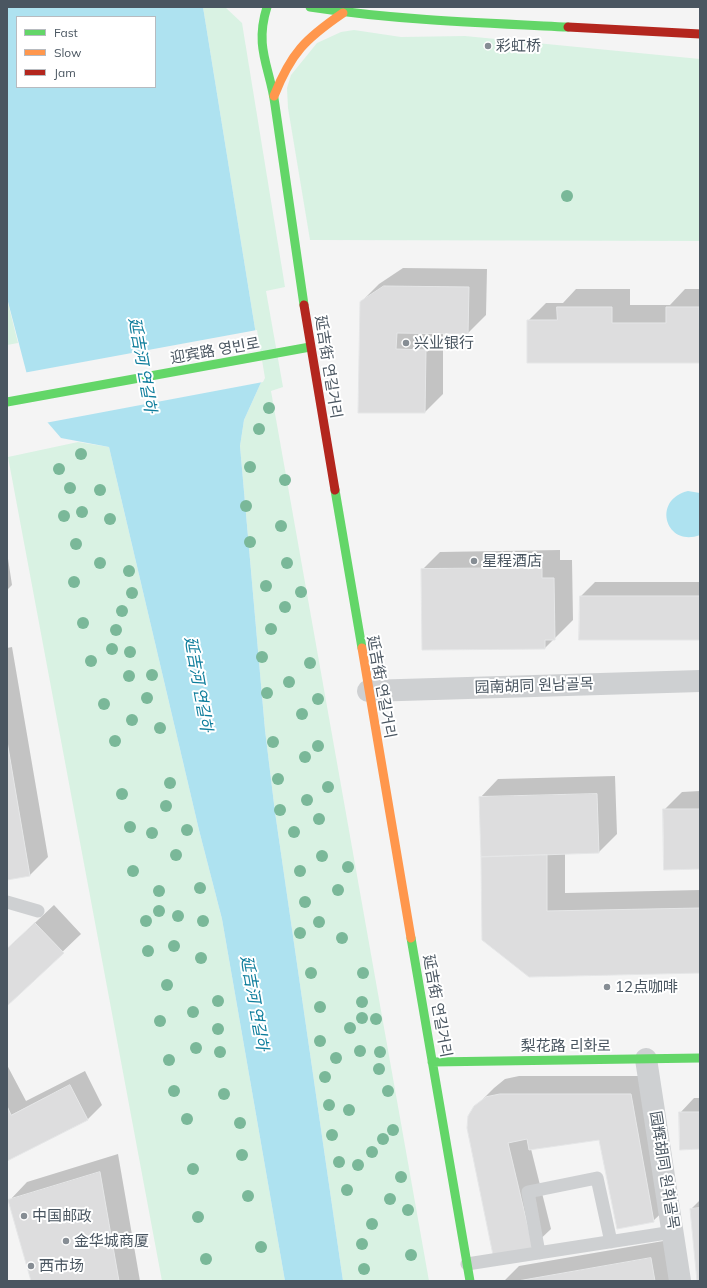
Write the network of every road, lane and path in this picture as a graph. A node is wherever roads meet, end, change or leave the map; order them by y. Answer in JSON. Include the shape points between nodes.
{"nodes":[{"id":1,"x":267,"y":7,"type":"edge"},
{"id":2,"x":310,"y":7,"type":"edge"},
{"id":3,"x":343,"y":13,"type":"junction"},
{"id":4,"x":700,"y":34,"type":"edge"},
{"id":5,"x":274,"y":96,"type":"junction"},
{"id":6,"x":310,"y":347,"type":"junction"},
{"id":7,"x":8,"y":402,"type":"edge"},
{"id":8,"x":700,"y":681,"type":"edge"},
{"id":9,"x":368,"y":691,"type":"junction"},
{"id":10,"x":7,"y":902,"type":"edge"},
{"id":11,"x":38,"y":911,"type":"dead end"},
{"id":12,"x":700,"y":1058,"type":"edge"},
{"id":13,"x":646,"y":1059,"type":"junction"},
{"id":14,"x":432,"y":1062,"type":"junction"},
{"id":15,"x":673,"y":1232,"type":"junction"},
{"id":16,"x":611,"y":1242,"type":"junction"},
{"id":17,"x":539,"y":1253,"type":"junction"},
{"id":18,"x":467,"y":1264,"type":"junction"},
{"id":19,"x":470,"y":1281,"type":"edge"},
{"id":20,"x":680,"y":1281,"type":"edge"}],
"edges":[{"from":1,"to":5,"type":"street","name":"延吉街 연길거리","via":[[260,30],[266,73]]},
{"from":2,"to":3,"type":"street"},
{"from":3,"to":4,"type":"street","via":[[504,25]]},
{"from":3,"to":5,"type":"street","name":"延吉街 연길거리","via":[[301,44],[285,67]]},
{"from":5,"to":6,"type":"street","name":"延吉街 연길거리"},
{"from":6,"to":7,"type":"street","name":"迎宾路 영빈로"},
{"from":6,"to":9,"type":"street","name":"延吉街 연길거리"},
{"from":8,"to":9,"type":"street","name":"园南胡同 원남골목"},
{"from":9,"to":14,"type":"street","name":"延吉街 연길거리"},
{"from":10,"to":11,"type":"lane"},
{"from":12,"to":13,"type":"street","name":"梨花路 리화로"},
{"from":13,"to":14,"type":"street","name":"梨花路 리화로"},
{"from":13,"to":15,"type":"street","name":"园辉胡同 원휘골목"},
{"from":14,"to":18,"type":"street","name":"延吉街 연길거리"},
{"from":15,"to":16,"type":"lane"},
{"from":15,"to":20,"type":"street","name":"园辉胡同 원휘골목"},
{"from":16,"to":17,"type":"lane"},
{"from":16,"to":17,"type":"lane","via":[[597,1178],[528,1192]]},
{"from":17,"to":18,"type":"lane"},
{"from":18,"to":19,"type":"street","name":"延吉街 연길거리"}]}
